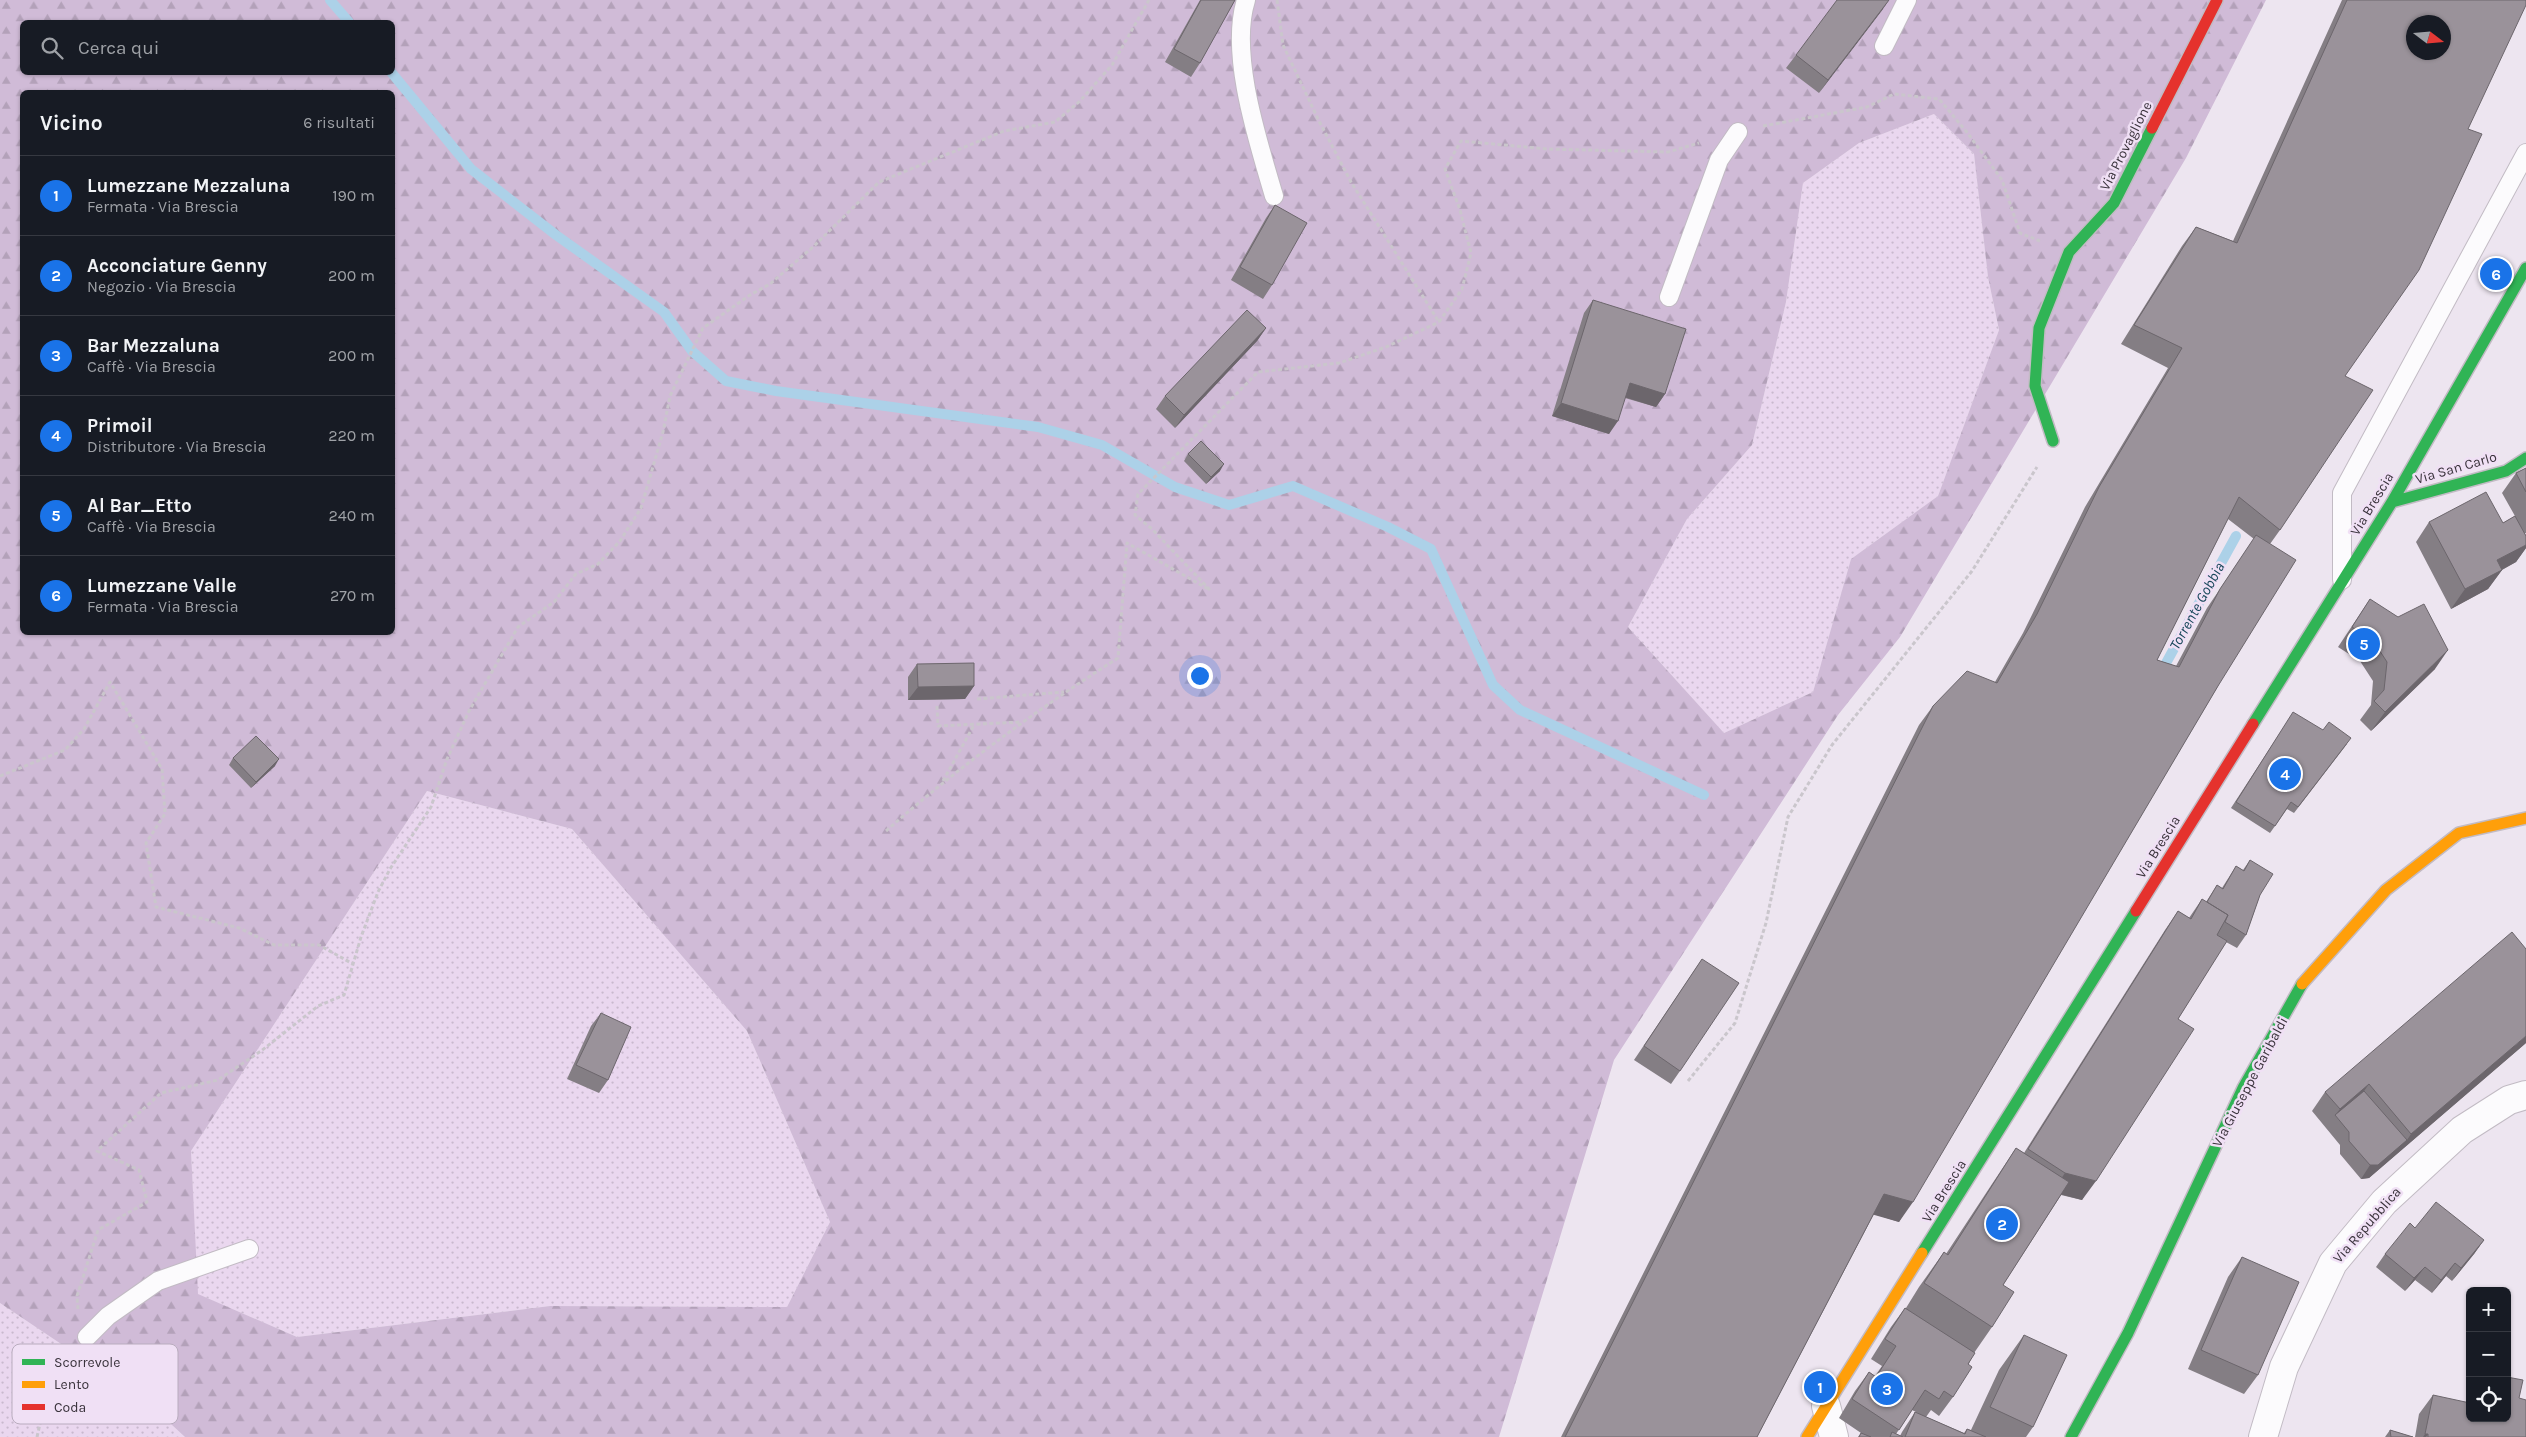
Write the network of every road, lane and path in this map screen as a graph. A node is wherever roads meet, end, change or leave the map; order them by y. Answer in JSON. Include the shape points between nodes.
{"nodes":[{"id":1,"x":1149,"y":0,"type":"edge"},
{"id":2,"x":1246,"y":0,"type":"edge"},
{"id":3,"x":1277,"y":0,"type":"edge"},
{"id":4,"x":1907,"y":0,"type":"edge"},
{"id":5,"x":2217,"y":0,"type":"edge"},
{"id":6,"x":1884,"y":46,"type":"dead end"},
{"id":7,"x":1738,"y":132,"type":"dead end"},
{"id":8,"x":2526,"y":153,"type":"edge"},
{"id":9,"x":1274,"y":196,"type":"dead end"},
{"id":10,"x":2526,"y":268,"type":"edge"},
{"id":11,"x":1410,"y":275,"type":"dead end"},
{"id":12,"x":1669,"y":297,"type":"dead end"},
{"id":13,"x":1439,"y":322,"type":"dead end"},
{"id":14,"x":2053,"y":441,"type":"joint"},
{"id":15,"x":2526,"y":458,"type":"edge"},
{"id":16,"x":2392,"y":502,"type":"junction"},
{"id":17,"x":2342,"y":582,"type":"junction"},
{"id":18,"x":1064,"y":692,"type":"junction"},
{"id":19,"x":977,"y":699,"type":"dead end"},
{"id":20,"x":938,"y":706,"type":"dead end"},
{"id":21,"x":1022,"y":722,"type":"junction"},
{"id":22,"x":974,"y":724,"type":"junction"},
{"id":23,"x":0,"y":776,"type":"edge"},
{"id":24,"x":942,"y":783,"type":"junction"},
{"id":25,"x":2526,"y":818,"type":"edge"},
{"id":26,"x":886,"y":831,"type":"dead end"},
{"id":27,"x":353,"y":964,"type":"junction"},
{"id":28,"x":1688,"y":1081,"type":"dead end"},
{"id":29,"x":2526,"y":1095,"type":"edge"},
{"id":30,"x":249,"y":1249,"type":"dead end"},
{"id":31,"x":87,"y":1337,"type":"junction"},
{"id":32,"x":82,"y":1344,"type":"edge"},
{"id":33,"x":1826,"y":1406,"type":"junction"},
{"id":34,"x":40,"y":1424,"type":"edge"},
{"id":35,"x":37,"y":1437,"type":"edge"},
{"id":36,"x":1807,"y":1437,"type":"edge"},
{"id":37,"x":1834,"y":1437,"type":"edge"},
{"id":38,"x":2071,"y":1437,"type":"edge"},
{"id":39,"x":2263,"y":1437,"type":"edge"}],
"edges":[{"from":1,"to":27,"type":"path","via":[[1112,65],[1080,101],[1055,122],[1004,131],[879,182],[770,284],[704,328],[670,396],[641,508],[620,542],[598,564],[576,574],[554,602],[518,627],[469,711],[431,807],[378,892]]},
{"from":2,"to":9,"type":"lane","via":[[1242,15],[1242,58],[1257,135]]},
{"from":3,"to":11,"type":"path","via":[[1283,45],[1318,119],[1351,182]]},
{"from":4,"to":6,"type":"lane"},
{"from":5,"to":14,"type":"street","name":"Via Provaglione","via":[[2114,203],[2069,252],[2039,328],[2035,386]]},
{"from":7,"to":12,"type":"lane","via":[[1719,160]]},
{"from":8,"to":17,"type":"lane","via":[[2342,493]]},
{"from":10,"to":16,"type":"street","name":"Via Brescia"},
{"from":13,"to":18,"type":"path","via":[[1386,347],[1339,363],[1258,372],[1138,494],[1135,515],[1210,590],[1127,543],[1118,658]]},
{"from":14,"to":28,"type":"path","via":[[1972,571],[1832,745],[1788,816],[1766,923],[1735,1023]]},
{"from":15,"to":16,"type":"street","name":"Via San Carlo","via":[[2506,470]]},
{"from":16,"to":17,"type":"street","name":"Via Brescia"},
{"from":17,"to":33,"type":"street","name":"Via Brescia"},
{"from":18,"to":19,"type":"path"},
{"from":18,"to":21,"type":"path"},
{"from":20,"to":22,"type":"path","via":[[938,726]]},
{"from":21,"to":22,"type":"path"},
{"from":21,"to":24,"type":"path"},
{"from":22,"to":24,"type":"path"},
{"from":23,"to":27,"type":"path","via":[[66,750],[84,729],[110,682],[162,769],[165,814],[146,843],[156,907],[239,928],[274,945],[319,945]]},
{"from":24,"to":26,"type":"path"},
{"from":25,"to":38,"type":"street","name":"Via Giuseppe Garibaldi","via":[[2460,833],[2386,890],[2304,980],[2243,1088],[2128,1333]]},
{"from":27,"to":31,"type":"path","via":[[344,995],[318,1006],[262,1051],[218,1080],[161,1094],[97,1150],[139,1170],[147,1202],[98,1230],[77,1296]]},
{"from":29,"to":39,"type":"street","name":"Via Repubblica","via":[[2509,1100],[2462,1130],[2384,1202],[2333,1263],[2284,1366]]},
{"from":30,"to":31,"type":"lane","via":[[158,1281],[108,1316]]},
{"from":31,"to":32,"type":"path"},
{"from":33,"to":36,"type":"street","name":"Via Brescia"},
{"from":33,"to":37,"type":"street"},
{"from":34,"to":35,"type":"path"}]}
